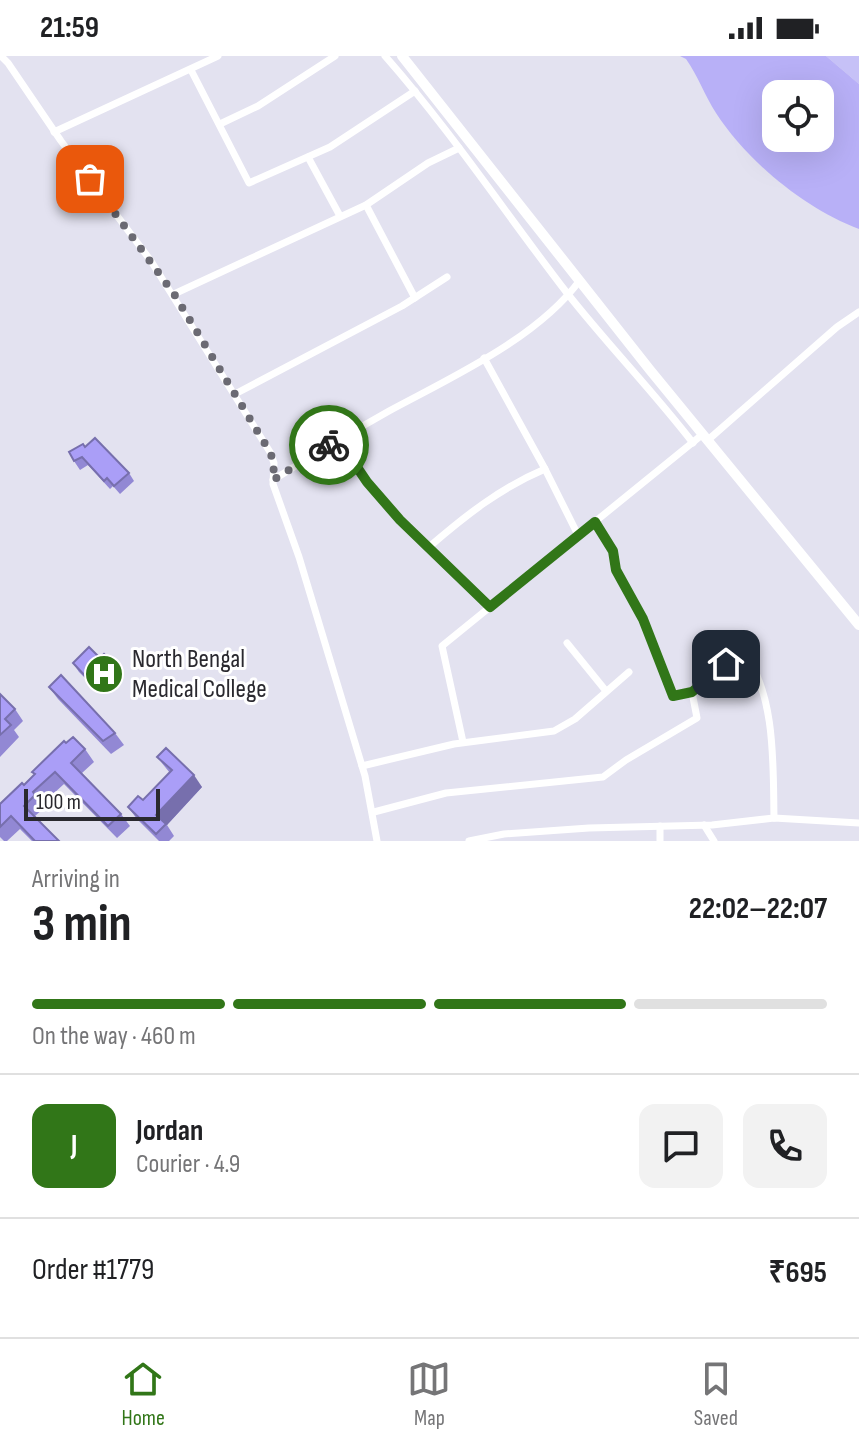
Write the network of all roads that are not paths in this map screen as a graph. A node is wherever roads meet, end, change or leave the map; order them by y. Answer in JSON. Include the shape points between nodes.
{"nodes":[{"id":1,"x":1,"y":56,"type":"edge"},
{"id":2,"x":218,"y":56,"type":"edge"},
{"id":3,"x":335,"y":56,"type":"edge"},
{"id":4,"x":385,"y":56,"type":"edge"},
{"id":5,"x":402,"y":56,"type":"edge"},
{"id":6,"x":191,"y":70,"type":"junction"},
{"id":7,"x":415,"y":91,"type":"junction"},
{"id":8,"x":220,"y":124,"type":"junction"},
{"id":9,"x":54,"y":132,"type":"junction"},
{"id":10,"x":459,"y":148,"type":"junction"},
{"id":11,"x":308,"y":157,"type":"junction"},
{"id":12,"x":366,"y":205,"type":"junction"},
{"id":13,"x":340,"y":216,"type":"junction"},
{"id":14,"x":447,"y":277,"type":"dead end"},
{"id":15,"x":580,"y":280,"type":"junction"},
{"id":16,"x":174,"y":294,"type":"junction"},
{"id":17,"x":569,"y":295,"type":"junction"},
{"id":18,"x":415,"y":298,"type":"junction"},
{"id":19,"x":859,"y":312,"type":"edge"},
{"id":20,"x":484,"y":358,"type":"junction"},
{"id":21,"x":235,"y":394,"type":"junction"},
{"id":22,"x":705,"y":437,"type":"junction"},
{"id":23,"x":338,"y":439,"type":"junction"},
{"id":24,"x":693,"y":443,"type":"junction"},
{"id":25,"x":545,"y":469,"type":"junction"},
{"id":26,"x":273,"y":480,"type":"junction"},
{"id":27,"x":595,"y":522,"type":"junction"},
{"id":28,"x":578,"y":535,"type":"junction"},
{"id":29,"x":429,"y":547,"type":"junction"},
{"id":30,"x":490,"y":607,"type":"junction"},
{"id":31,"x":859,"y":625,"type":"edge"},
{"id":32,"x":567,"y":643,"type":"dead end"},
{"id":33,"x":629,"y":672,"type":"dead end"},
{"id":34,"x":606,"y":691,"type":"junction"},
{"id":35,"x":692,"y":692,"type":"junction"},
{"id":36,"x":463,"y":742,"type":"junction"},
{"id":37,"x":362,"y":766,"type":"junction"},
{"id":38,"x":374,"y":812,"type":"junction"},
{"id":39,"x":774,"y":818,"type":"junction"},
{"id":40,"x":859,"y":823,"type":"edge"},
{"id":41,"x":704,"y":825,"type":"junction"},
{"id":42,"x":660,"y":826,"type":"junction"},
{"id":43,"x":517,"y":837,"type":"edge"},
{"id":44,"x":377,"y":841,"type":"edge"},
{"id":45,"x":469,"y":841,"type":"edge"},
{"id":46,"x":660,"y":841,"type":"edge"},
{"id":47,"x":714,"y":841,"type":"edge"}],
"edges":[{"from":1,"to":9,"type":"street"},
{"from":2,"to":6,"type":"street"},
{"from":3,"to":8,"type":"street"},
{"from":4,"to":7,"type":"street"},
{"from":5,"to":15,"type":"street"},
{"from":6,"to":8,"type":"street"},
{"from":6,"to":9,"type":"street"},
{"from":7,"to":10,"type":"street"},
{"from":7,"to":11,"type":"street"},
{"from":8,"to":11,"type":"street","via":[[249,183]]},
{"from":9,"to":16,"type":"street"},
{"from":10,"to":12,"type":"street"},
{"from":10,"to":17,"type":"street"},
{"from":11,"to":13,"type":"street"},
{"from":12,"to":13,"type":"street"},
{"from":12,"to":18,"type":"street"},
{"from":13,"to":16,"type":"street"},
{"from":14,"to":18,"type":"street"},
{"from":15,"to":17,"type":"street"},
{"from":15,"to":22,"type":"street"},
{"from":16,"to":21,"type":"street"},
{"from":17,"to":20,"type":"street","via":[[548,317]]},
{"from":17,"to":24,"type":"street"},
{"from":18,"to":21,"type":"street"},
{"from":19,"to":22,"type":"street"},
{"from":20,"to":23,"type":"street"},
{"from":20,"to":25,"type":"street"},
{"from":21,"to":26,"type":"street","via":[[272,456]]},
{"from":22,"to":24,"type":"street"},
{"from":22,"to":31,"type":"street"},
{"from":23,"to":26,"type":"street"},
{"from":23,"to":29,"type":"street","via":[[367,482]]},
{"from":24,"to":27,"type":"street"},
{"from":25,"to":28,"type":"street"},
{"from":25,"to":29,"type":"street","via":[[474,508]]},
{"from":26,"to":37,"type":"street"},
{"from":27,"to":28,"type":"street"},
{"from":27,"to":35,"type":"street","via":[[613,551],[616,570],[643,619],[673,696]]},
{"from":28,"to":30,"type":"street"},
{"from":29,"to":30,"type":"street"},
{"from":30,"to":36,"type":"street","via":[[442,646]]},
{"from":32,"to":34,"type":"street"},
{"from":33,"to":34,"type":"street"},
{"from":34,"to":36,"type":"street","via":[[554,731]]},
{"from":35,"to":38,"type":"street","via":[[697,718],[603,777],[446,793]]},
{"from":35,"to":39,"type":"street","via":[[743,650],[756,668],[773,759]]},
{"from":36,"to":37,"type":"street"},
{"from":37,"to":38,"type":"street"},
{"from":38,"to":44,"type":"street"},
{"from":39,"to":40,"type":"street"},
{"from":39,"to":41,"type":"street"},
{"from":41,"to":42,"type":"street"},
{"from":41,"to":47,"type":"street"},
{"from":42,"to":43,"type":"street"},
{"from":42,"to":46,"type":"street"},
{"from":43,"to":45,"type":"street"}]}
